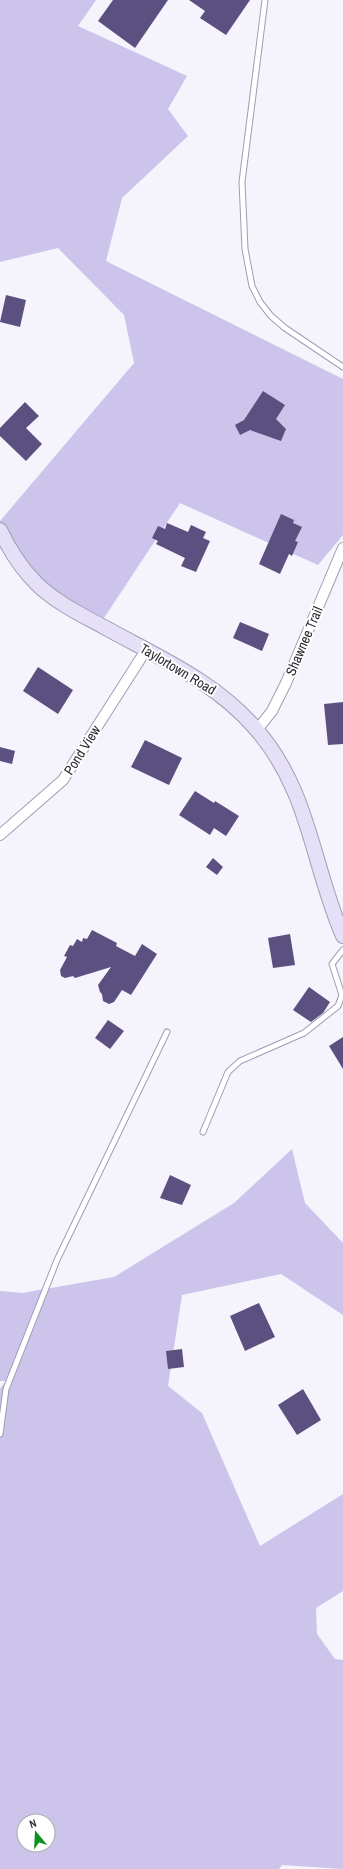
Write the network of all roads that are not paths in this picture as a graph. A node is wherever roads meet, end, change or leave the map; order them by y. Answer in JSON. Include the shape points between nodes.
{"nodes":[{"id":1,"x":265,"y":0,"type":"edge"},
{"id":2,"x":343,"y":367,"type":"edge"},
{"id":3,"x":0,"y":530,"type":"edge"},
{"id":4,"x":343,"y":548,"type":"edge"},
{"id":5,"x":146,"y":650,"type":"junction"},
{"id":6,"x":257,"y":730,"type":"junction"},
{"id":7,"x":0,"y":835,"type":"edge"},
{"id":8,"x":343,"y":936,"type":"edge"},
{"id":9,"x":343,"y":950,"type":"edge"},
{"id":10,"x":167,"y":1032,"type":"dead end"},
{"id":11,"x":203,"y":1132,"type":"dead end"},
{"id":12,"x":0,"y":1434,"type":"edge"}],
"edges":[{"from":1,"to":2,"type":"lane","via":[[242,182],[244,249],[252,286],[271,316]]},
{"from":3,"to":5,"type":"street","name":"Taylortown Road","via":[[18,561],[48,594],[70,609]]},
{"from":4,"to":6,"type":"street","name":"Shawnee Trail","via":[[286,683],[272,711]]},
{"from":5,"to":6,"type":"street","name":"Taylortown Road","via":[[215,690]]},
{"from":5,"to":7,"type":"street","name":"Pond View","via":[[63,780]]},
{"from":6,"to":8,"type":"street","name":"Taylortown Road","via":[[295,789]]},
{"from":9,"to":11,"type":"lane","via":[[332,964],[342,994],[338,1006],[304,1033],[240,1061],[228,1072]]},
{"from":10,"to":12,"type":"lane","via":[[57,1260],[6,1389]]}]}
